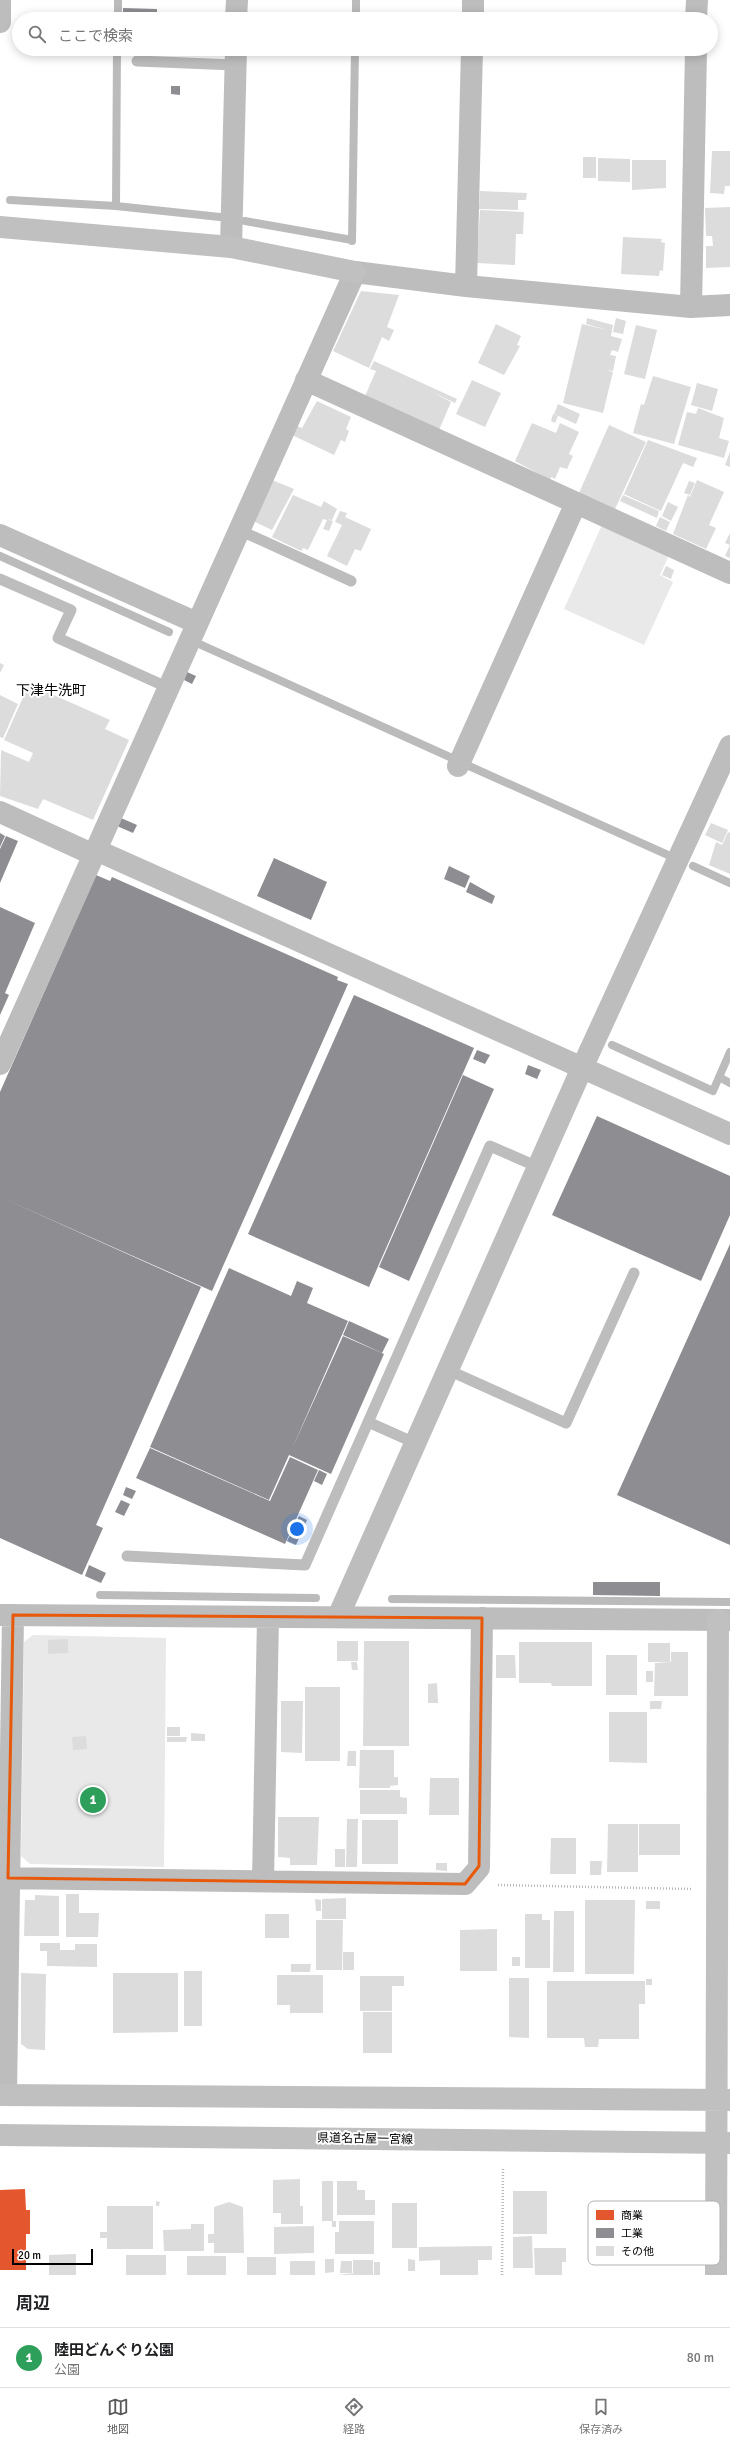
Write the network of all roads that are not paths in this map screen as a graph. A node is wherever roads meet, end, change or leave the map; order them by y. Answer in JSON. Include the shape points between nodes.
{"nodes":[{"id":1,"x":0,"y":0,"type":"edge"},
{"id":2,"x":237,"y":0,"type":"edge"},
{"id":3,"x":473,"y":0,"type":"edge"},
{"id":4,"x":697,"y":0,"type":"edge"},
{"id":5,"x":236,"y":12,"type":"edge"},
{"id":6,"x":473,"y":12,"type":"edge"},
{"id":7,"x":696,"y":12,"type":"edge"},
{"id":8,"x":0,"y":22,"type":"edge"},
{"id":9,"x":472,"y":56,"type":"edge"},
{"id":10,"x":696,"y":56,"type":"edge"},
{"id":11,"x":236,"y":57,"type":"edge"},
{"id":12,"x":137,"y":61,"type":"dead end"},
{"id":13,"x":0,"y":227,"type":"edge"},
{"id":14,"x":232,"y":247,"type":"junction"},
{"id":15,"x":355,"y":272,"type":"junction"},
{"id":16,"x":466,"y":286,"type":"junction"},
{"id":17,"x":730,"y":305,"type":"edge"},
{"id":18,"x":690,"y":307,"type":"junction"},
{"id":19,"x":306,"y":380,"type":"junction"},
{"id":20,"x":576,"y":503,"type":"junction"},
{"id":21,"x":239,"y":530,"type":"junction"},
{"id":22,"x":0,"y":535,"type":"edge"},
{"id":23,"x":730,"y":573,"type":"edge"},
{"id":24,"x":0,"y":579,"type":"edge"},
{"id":25,"x":350,"y":581,"type":"dead end"},
{"id":26,"x":198,"y":623,"type":"junction"},
{"id":27,"x":169,"y":688,"type":"junction"},
{"id":28,"x":730,"y":746,"type":"edge"},
{"id":29,"x":458,"y":766,"type":"dead end"},
{"id":30,"x":0,"y":812,"type":"edge"},
{"id":31,"x":95,"y":852,"type":"junction"},
{"id":32,"x":0,"y":1064,"type":"edge"},
{"id":33,"x":582,"y":1068,"type":"junction"},
{"id":34,"x":730,"y":1134,"type":"edge"},
{"id":35,"x":538,"y":1167,"type":"junction"},
{"id":36,"x":634,"y":1273,"type":"dead end"},
{"id":37,"x":448,"y":1370,"type":"junction"},
{"id":38,"x":368,"y":1422,"type":"junction"},
{"id":39,"x":415,"y":1443,"type":"junction"},
{"id":40,"x":126,"y":1556,"type":"dead end"},
{"id":41,"x":6,"y":1615,"type":"edge"},
{"id":42,"x":268,"y":1616,"type":"junction"},
{"id":43,"x":338,"y":1618,"type":"junction"},
{"id":44,"x":482,"y":1618,"type":"junction"},
{"id":45,"x":724,"y":1620,"type":"edge"},
{"id":46,"x":4,"y":1878,"type":"edge"},
{"id":47,"x":263,"y":1881,"type":"junction"},
{"id":48,"x":3,"y":2095,"type":"edge"},
{"id":49,"x":723,"y":2100,"type":"edge"},
{"id":50,"x":0,"y":2134,"type":"edge"},
{"id":51,"x":723,"y":2143,"type":"edge"},
{"id":52,"x":720,"y":2201,"type":"edge"},
{"id":53,"x":717,"y":2265,"type":"edge"},
{"id":54,"x":716,"y":2275,"type":"edge"}],
"edges":[{"from":1,"to":8,"type":"street"},
{"from":2,"to":5,"type":"street"},
{"from":3,"to":6,"type":"street"},
{"from":4,"to":7,"type":"street"},
{"from":9,"to":16,"type":"street"},
{"from":10,"to":18,"type":"street"},
{"from":11,"to":12,"type":"lane"},
{"from":11,"to":14,"type":"street"},
{"from":13,"to":14,"type":"main road"},
{"from":14,"to":15,"type":"main road"},
{"from":15,"to":16,"type":"street"},
{"from":15,"to":19,"type":"street"},
{"from":16,"to":18,"type":"street"},
{"from":17,"to":18,"type":"street"},
{"from":19,"to":20,"type":"street"},
{"from":19,"to":21,"type":"street"},
{"from":20,"to":23,"type":"street"},
{"from":20,"to":29,"type":"street"},
{"from":21,"to":25,"type":"lane"},
{"from":21,"to":26,"type":"street"},
{"from":22,"to":26,"type":"street"},
{"from":24,"to":27,"type":"lane","via":[[71,610],[58,638]]},
{"from":26,"to":27,"type":"street"},
{"from":27,"to":31,"type":"street"},
{"from":28,"to":33,"type":"street"},
{"from":30,"to":31,"type":"street"},
{"from":31,"to":32,"type":"street"},
{"from":31,"to":33,"type":"street"},
{"from":33,"to":34,"type":"street"},
{"from":33,"to":35,"type":"street"},
{"from":35,"to":37,"type":"street"},
{"from":35,"to":38,"type":"lane","via":[[490,1146]]},
{"from":36,"to":37,"type":"lane","via":[[566,1423]]},
{"from":37,"to":39,"type":"street"},
{"from":38,"to":39,"type":"lane"},
{"from":38,"to":40,"type":"lane","via":[[305,1564]]},
{"from":39,"to":43,"type":"street"},
{"from":41,"to":42,"type":"street"},
{"from":41,"to":46,"type":"street"},
{"from":42,"to":43,"type":"street"},
{"from":42,"to":47,"type":"street"},
{"from":43,"to":44,"type":"street"},
{"from":44,"to":45,"type":"street"},
{"from":44,"to":47,"type":"street","via":[[479,1868],[465,1884]]},
{"from":45,"to":49,"type":"main road"},
{"from":46,"to":47,"type":"street"},
{"from":46,"to":48,"type":"street"},
{"from":48,"to":49,"type":"main road"},
{"from":49,"to":51,"type":"main road"},
{"from":50,"to":51,"type":"main road","name":"県道名古屋一宮線"},
{"from":51,"to":52,"type":"main road"},
{"from":53,"to":54,"type":"main road"}]}
